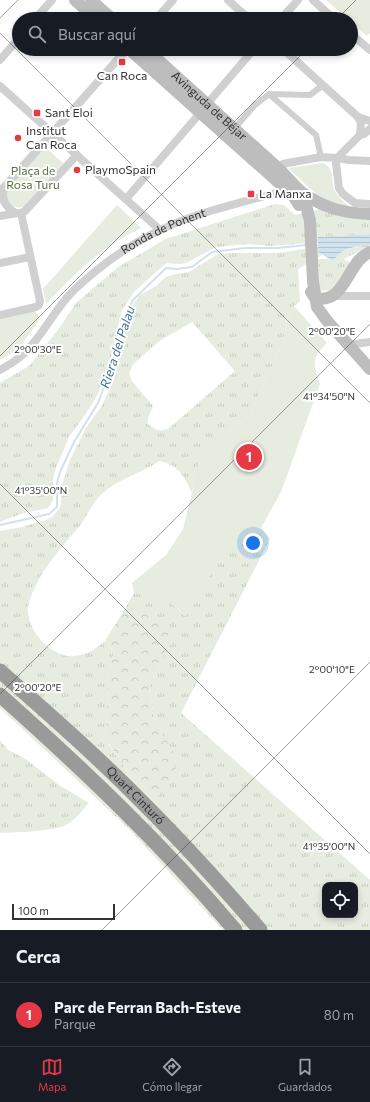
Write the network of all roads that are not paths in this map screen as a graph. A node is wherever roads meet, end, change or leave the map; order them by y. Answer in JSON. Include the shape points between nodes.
{"nodes":[{"id":1,"x":52,"y":0,"type":"edge"},
{"id":2,"x":75,"y":0,"type":"edge"},
{"id":3,"x":91,"y":0,"type":"edge"},
{"id":4,"x":173,"y":0,"type":"edge"},
{"id":5,"x":228,"y":0,"type":"edge"},
{"id":6,"x":298,"y":0,"type":"edge"},
{"id":7,"x":313,"y":0,"type":"edge"},
{"id":8,"x":41,"y":12,"type":"edge"},
{"id":9,"x":88,"y":12,"type":"edge"},
{"id":10,"x":104,"y":12,"type":"edge"},
{"id":11,"x":162,"y":12,"type":"edge"},
{"id":12,"x":241,"y":12,"type":"edge"},
{"id":13,"x":287,"y":12,"type":"edge"},
{"id":14,"x":326,"y":12,"type":"edge"},
{"id":15,"x":358,"y":40,"type":"edge"},
{"id":16,"x":12,"y":46,"type":"edge"},
{"id":17,"x":370,"y":50,"type":"edge"},
{"id":18,"x":122,"y":56,"type":"edge"},
{"id":19,"x":137,"y":56,"type":"edge"},
{"id":20,"x":153,"y":56,"type":"edge"},
{"id":21,"x":248,"y":56,"type":"edge"},
{"id":22,"x":291,"y":56,"type":"edge"},
{"id":23,"x":0,"y":60,"type":"edge"},
{"id":24,"x":323,"y":85,"type":"junction"},
{"id":25,"x":0,"y":86,"type":"edge"},
{"id":26,"x":269,"y":94,"type":"junction"},
{"id":27,"x":204,"y":108,"type":"junction"},
{"id":28,"x":358,"y":117,"type":"junction"},
{"id":29,"x":370,"y":121,"type":"edge"},
{"id":30,"x":234,"y":129,"type":"junction"},
{"id":31,"x":370,"y":129,"type":"edge"},
{"id":32,"x":53,"y":133,"type":"junction"},
{"id":33,"x":360,"y":135,"type":"junction"},
{"id":34,"x":237,"y":145,"type":"junction"},
{"id":35,"x":76,"y":155,"type":"junction"},
{"id":36,"x":321,"y":157,"type":"junction"},
{"id":37,"x":337,"y":158,"type":"junction"},
{"id":38,"x":370,"y":160,"type":"edge"},
{"id":39,"x":278,"y":166,"type":"junction"},
{"id":40,"x":2,"y":190,"type":"edge"},
{"id":41,"x":287,"y":190,"type":"junction"},
{"id":42,"x":301,"y":192,"type":"junction"},
{"id":43,"x":126,"y":199,"type":"junction"},
{"id":44,"x":370,"y":204,"type":"edge"},
{"id":45,"x":19,"y":213,"type":"junction"},
{"id":46,"x":370,"y":214,"type":"edge"},
{"id":47,"x":0,"y":216,"type":"edge"},
{"id":48,"x":306,"y":220,"type":"junction"},
{"id":49,"x":160,"y":230,"type":"junction"},
{"id":50,"x":370,"y":252,"type":"edge"},
{"id":51,"x":30,"y":257,"type":"junction"},
{"id":52,"x":0,"y":263,"type":"edge"},
{"id":53,"x":307,"y":268,"type":"junction"},
{"id":54,"x":370,"y":296,"type":"edge"},
{"id":55,"x":324,"y":298,"type":"junction"},
{"id":56,"x":0,"y":315,"type":"edge"},
{"id":57,"x":370,"y":342,"type":"edge"},
{"id":58,"x":348,"y":345,"type":"junction"},
{"id":59,"x":370,"y":369,"type":"edge"},
{"id":60,"x":0,"y":370,"type":"edge"},
{"id":61,"x":370,"y":379,"type":"edge"},
{"id":62,"x":0,"y":671,"type":"edge"},
{"id":63,"x":0,"y":695,"type":"edge"},
{"id":64,"x":235,"y":930,"type":"edge"},
{"id":65,"x":260,"y":930,"type":"edge"}],
"edges":[{"from":1,"to":8,"type":"street"},
{"from":2,"to":9,"type":"main road"},
{"from":3,"to":10,"type":"main road"},
{"from":4,"to":11,"type":"street"},
{"from":5,"to":12,"type":"street"},
{"from":6,"to":13,"type":"street"},
{"from":7,"to":14,"type":"street"},
{"from":15,"to":17,"type":"street"},
{"from":16,"to":23,"type":"street"},
{"from":18,"to":32,"type":"street"},
{"from":19,"to":27,"type":"main road","name":"Avinguda de Béjar"},
{"from":20,"to":27,"type":"main road","name":"Avinguda de Béjar"},
{"from":21,"to":27,"type":"street"},
{"from":22,"to":24,"type":"street"},
{"from":24,"to":26,"type":"street","via":[[310,95]]},
{"from":24,"to":28,"type":"street"},
{"from":25,"to":32,"type":"street"},
{"from":26,"to":30,"type":"street","via":[[254,106]]},
{"from":26,"to":36,"type":"street","via":[[316,135]]},
{"from":27,"to":30,"type":"main road","name":"Avinguda de Béjar"},
{"from":27,"to":34,"type":"main road","name":"Avinguda de Béjar"},
{"from":27,"to":43,"type":"street"},
{"from":28,"to":29,"type":"street"},
{"from":28,"to":33,"type":"street","via":[[361,123]]},
{"from":30,"to":39,"type":"main road","name":"Avinguda de Béjar"},
{"from":31,"to":33,"type":"street"},
{"from":32,"to":35,"type":"street"},
{"from":32,"to":40,"type":"street"},
{"from":33,"to":37,"type":"street"},
{"from":34,"to":39,"type":"main road","name":"Avinguda de Béjar","via":[[252,153],[264,164]]},
{"from":34,"to":41,"type":"main road","name":"Avinguda de Béjar"},
{"from":35,"to":43,"type":"street"},
{"from":35,"to":45,"type":"street","via":[[25,211]]},
{"from":36,"to":37,"type":"street"},
{"from":36,"to":39,"type":"street"},
{"from":37,"to":38,"type":"street"},
{"from":37,"to":44,"type":"street","via":[[339,188],[343,194],[355,203]]},
{"from":39,"to":42,"type":"main road","name":"Avinguda de Béjar"},
{"from":40,"to":45,"type":"street","via":[[8,208]]},
{"from":41,"to":42,"type":"street","name":"Ronda de Ponent"},
{"from":41,"to":48,"type":"main road","name":"Avinguda de Béjar","via":[[294,197]]},
{"from":41,"to":49,"type":"street","name":"Ronda de Ponent","via":[[212,211]]},
{"from":42,"to":46,"type":"main road","name":"Ronda de Ponent","via":[[337,210]]},
{"from":42,"to":48,"type":"main road","name":"Avinguda de Béjar","via":[[308,209]]},
{"from":43,"to":49,"type":"street"},
{"from":45,"to":47,"type":"street"},
{"from":45,"to":51,"type":"street"},
{"from":48,"to":53,"type":"main road"},
{"from":49,"to":60,"type":"street","name":"Ronda de Ponent","via":[[114,256],[94,271],[60,305],[31,347]]},
{"from":50,"to":55,"type":"main road","via":[[365,254]]},
{"from":51,"to":52,"type":"street"},
{"from":51,"to":56,"type":"street","via":[[39,305]]},
{"from":53,"to":55,"type":"main road"},
{"from":53,"to":61,"type":"main road","via":[[308,296],[322,328]]},
{"from":54,"to":55,"type":"street"},
{"from":55,"to":58,"type":"main road","via":[[317,306]]},
{"from":57,"to":58,"type":"street"},
{"from":58,"to":59,"type":"main road"},
{"from":62,"to":65,"type":"highway","name":"Quart Cinturó","via":[[145,805]]},
{"from":63,"to":64,"type":"highway","name":"Quart Cinturó","via":[[138,825]]}]}
